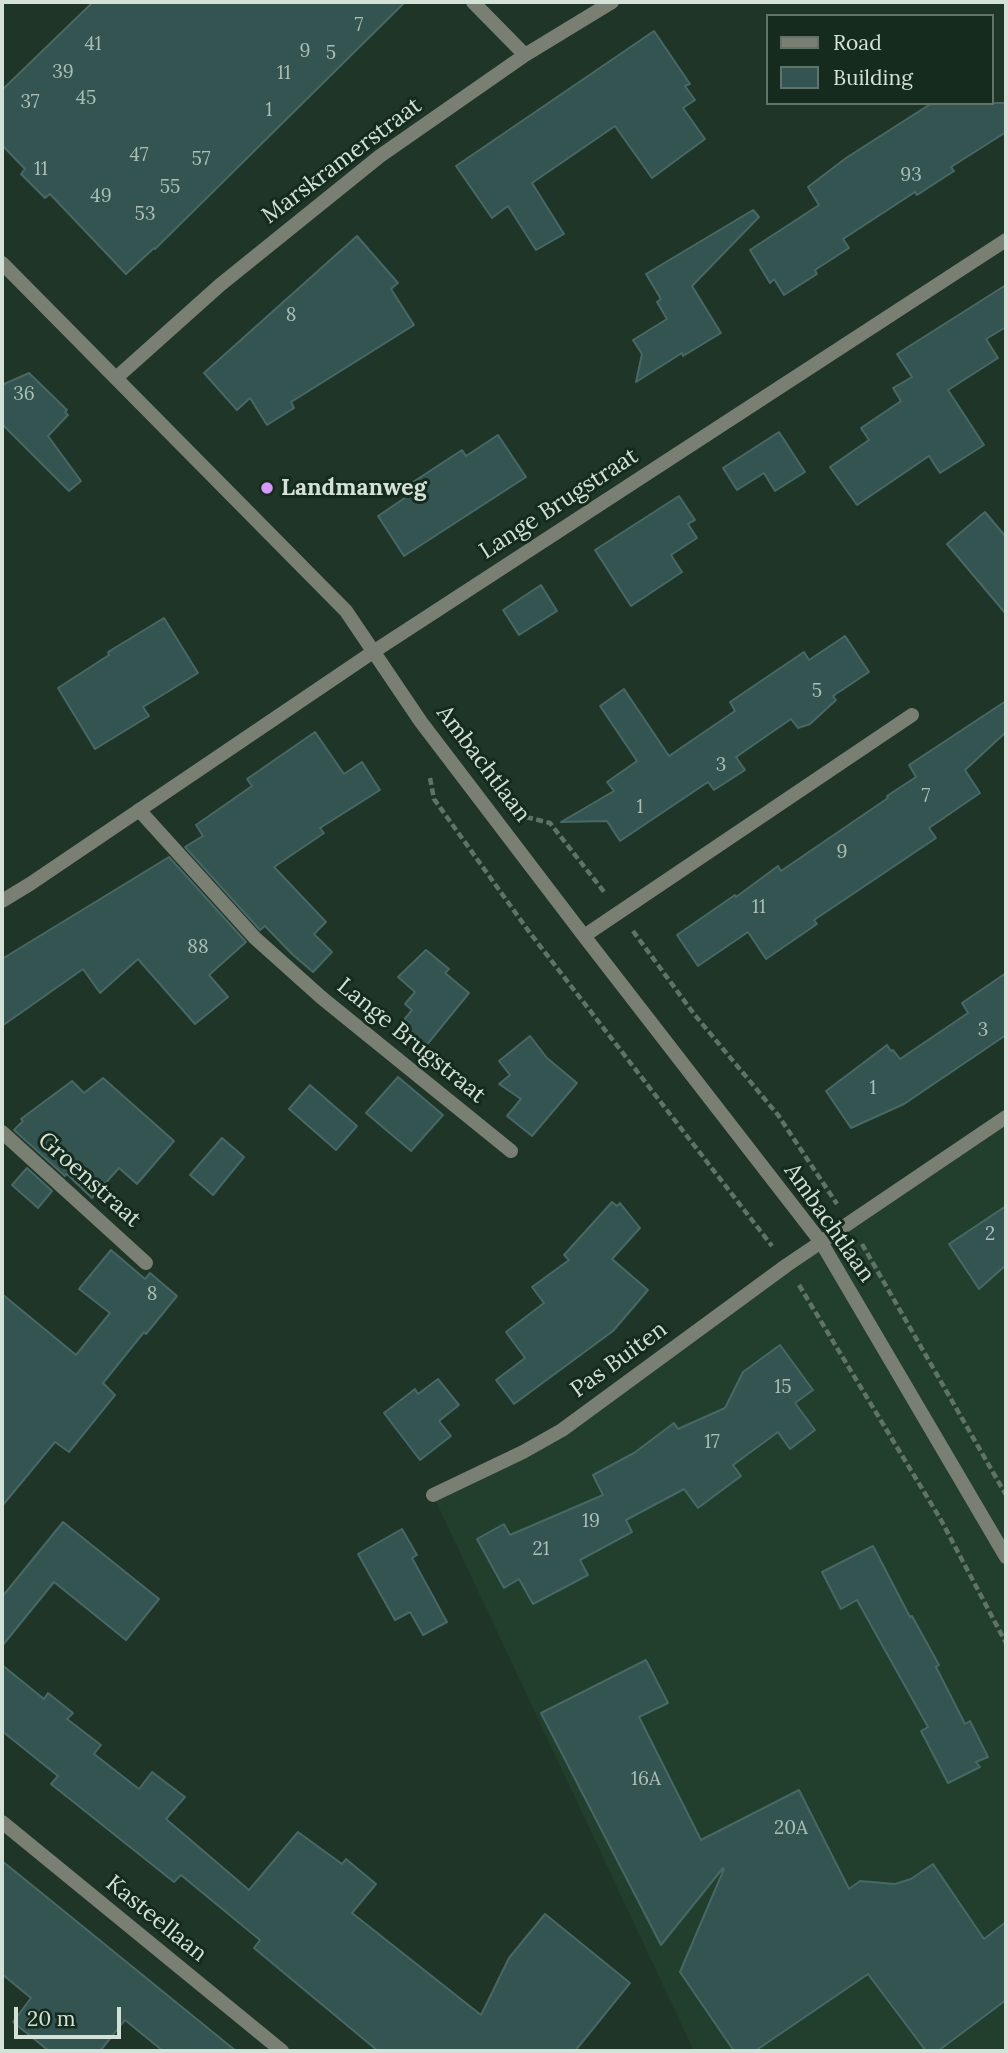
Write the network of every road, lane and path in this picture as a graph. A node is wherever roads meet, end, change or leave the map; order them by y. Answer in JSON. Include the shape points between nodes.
{"nodes":[{"id":1,"x":473,"y":2,"type":"edge"},
{"id":2,"x":612,"y":2,"type":"edge"},
{"id":3,"x":525,"y":55,"type":"junction"},
{"id":4,"x":1006,"y":240,"type":"edge"},
{"id":5,"x":2,"y":263,"type":"edge"},
{"id":6,"x":116,"y":379,"type":"junction"},
{"id":7,"x":373,"y":652,"type":"junction"},
{"id":8,"x":912,"y":715,"type":"dead end"},
{"id":9,"x":430,"y":774,"type":"dead end"},
{"id":10,"x":487,"y":809,"type":"junction"},
{"id":11,"x":139,"y":810,"type":"junction"},
{"id":12,"x":2,"y":901,"type":"edge"},
{"id":13,"x":619,"y":912,"type":"junction"},
{"id":14,"x":584,"y":936,"type":"junction"},
{"id":15,"x":1006,"y":1117,"type":"edge"},
{"id":16,"x":2,"y":1132,"type":"edge"},
{"id":17,"x":512,"y":1152,"type":"dead end"},
{"id":18,"x":850,"y":1223,"type":"junction"},
{"id":19,"x":821,"y":1242,"type":"junction"},
{"id":20,"x":146,"y":1263,"type":"dead end"},
{"id":21,"x":787,"y":1265,"type":"junction"},
{"id":22,"x":433,"y":1495,"type":"dead end"},
{"id":23,"x":1006,"y":1495,"type":"edge"},
{"id":24,"x":1006,"y":1557,"type":"edge"},
{"id":25,"x":1006,"y":1643,"type":"edge"},
{"id":26,"x":2,"y":1822,"type":"edge"},
{"id":27,"x":282,"y":2051,"type":"edge"}],
"edges":[{"from":1,"to":3,"type":"street"},
{"from":2,"to":3,"type":"street","name":"Marskramerstraat"},
{"from":3,"to":6,"type":"street","name":"Marskramerstraat","via":[[380,156],[220,285]]},
{"from":4,"to":7,"type":"street","name":"Lange Brugstraat"},
{"from":5,"to":6,"type":"street"},
{"from":6,"to":7,"type":"street","via":[[346,611]]},
{"from":7,"to":10,"type":"street","name":"Ambachtlaan"},
{"from":7,"to":11,"type":"street","name":"Lange Brugstraat"},
{"from":8,"to":13,"type":"street"},
{"from":9,"to":21,"type":"path","via":[[434,799],[530,933]]},
{"from":10,"to":13,"type":"path","via":[[550,823]]},
{"from":10,"to":14,"type":"street","name":"Ambachtlaan"},
{"from":11,"to":12,"type":"street","name":"Lange Brugstraat"},
{"from":11,"to":17,"type":"street","name":"Lange Brugstraat","via":[[255,937],[322,998]]},
{"from":13,"to":14,"type":"street"},
{"from":13,"to":18,"type":"path","via":[[694,1014],[778,1115]]},
{"from":14,"to":19,"type":"street","name":"Ambachtlaan"},
{"from":15,"to":18,"type":"street","name":"Pas Buiten"},
{"from":16,"to":20,"type":"street","name":"Groenstraat"},
{"from":18,"to":19,"type":"street","name":"Pas Buiten"},
{"from":18,"to":23,"type":"path"},
{"from":19,"to":21,"type":"street","name":"Pas Buiten"},
{"from":19,"to":24,"type":"street","name":"Ambachtlaan"},
{"from":21,"to":22,"type":"street","name":"Pas Buiten","via":[[562,1430]]},
{"from":21,"to":25,"type":"path","via":[[941,1521]]},
{"from":26,"to":27,"type":"street","name":"Kasteellaan"}]}
